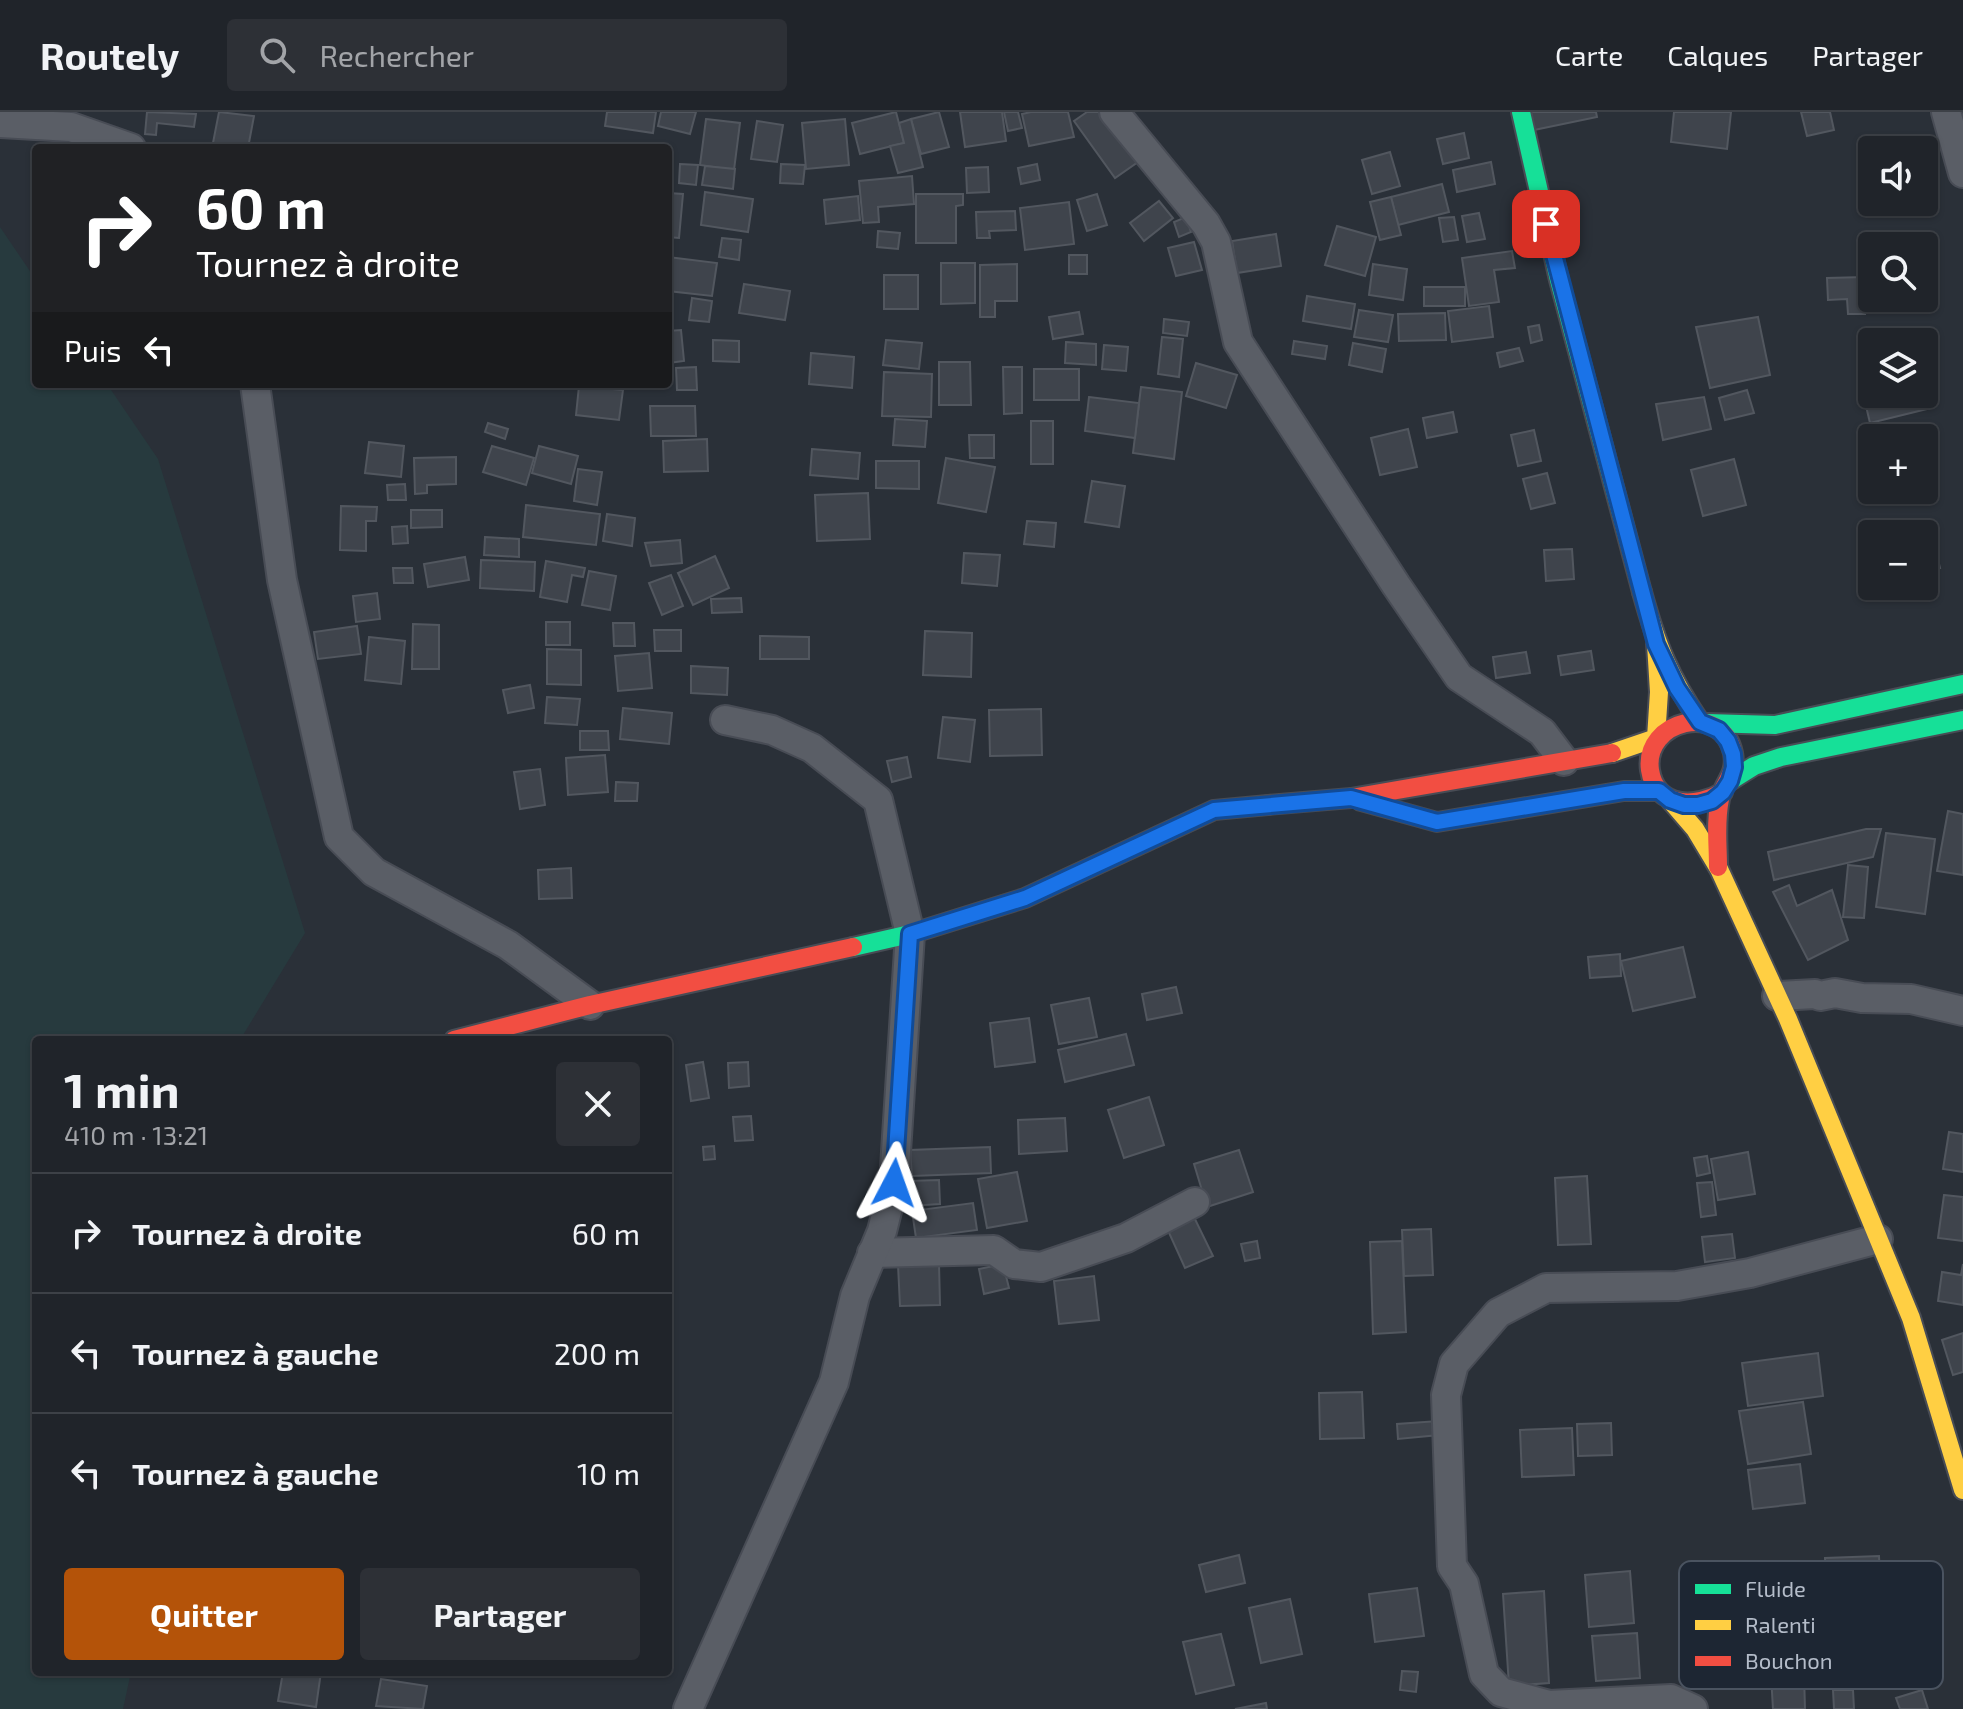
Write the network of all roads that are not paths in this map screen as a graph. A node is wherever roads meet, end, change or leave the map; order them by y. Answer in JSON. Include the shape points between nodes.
{"nodes":[{"id":1,"x":1114,"y":112,"type":"edge"},
{"id":2,"x":1521,"y":112,"type":"edge"},
{"id":3,"x":1952,"y":120,"type":"edge"},
{"id":4,"x":0,"y":123,"type":"edge"},
{"id":5,"x":120,"y":144,"type":"edge"},
{"id":6,"x":1963,"y":173,"type":"edge"},
{"id":7,"x":256,"y":388,"type":"edge"},
{"id":8,"x":1656,"y":644,"type":"junction"},
{"id":9,"x":1963,"y":684,"type":"edge"},
{"id":10,"x":725,"y":720,"type":"dead end"},
{"id":11,"x":1963,"y":720,"type":"edge"},
{"id":12,"x":1704,"y":723,"type":"junction"},
{"id":13,"x":1656,"y":738,"type":"junction"},
{"id":14,"x":1564,"y":761,"type":"junction"},
{"id":15,"x":1726,"y":786,"type":"junction"},
{"id":16,"x":1665,"y":795,"type":"junction"},
{"id":17,"x":1351,"y":798,"type":"junction"},
{"id":18,"x":1719,"y":869,"type":"junction"},
{"id":19,"x":910,"y":934,"type":"junction"},
{"id":20,"x":1777,"y":996,"type":"junction"},
{"id":21,"x":590,"y":1005,"type":"junction"},
{"id":22,"x":1963,"y":1011,"type":"edge"},
{"id":23,"x":470,"y":1036,"type":"edge"},
{"id":24,"x":1195,"y":1202,"type":"dead end"},
{"id":25,"x":1878,"y":1239,"type":"junction"},
{"id":26,"x":872,"y":1253,"type":"junction"},
{"id":27,"x":1959,"y":1461,"type":"edge"},
{"id":28,"x":1963,"y":1490,"type":"edge"},
{"id":29,"x":688,"y":1709,"type":"edge"},
{"id":30,"x":1693,"y":1709,"type":"edge"}],
"edges":[{"from":1,"to":14,"type":"street","via":[[1206,224],[1216,242],[1238,342],[1459,677],[1542,732]]},
{"from":2,"to":8,"type":"street","via":[[1559,280]]},
{"from":3,"to":6,"type":"street"},
{"from":4,"to":5,"type":"street","via":[[71,127]]},
{"from":7,"to":21,"type":"street","via":[[282,580],[339,837],[374,872],[508,945]]},
{"from":8,"to":12,"type":"street","via":[[1677,688]]},
{"from":8,"to":13,"type":"street"},
{"from":9,"to":12,"type":"street","via":[[1775,725]]},
{"from":10,"to":19,"type":"street","via":[[772,730],[812,748],[878,800]]},
{"from":11,"to":15,"type":"street","via":[[1781,757],[1754,766]]},
{"from":12,"to":13,"type":"street","via":[[1680,722]]},
{"from":12,"to":15,"type":"street","via":[[1719,730],[1733,754]]},
{"from":13,"to":14,"type":"street","via":[[1622,751]]},
{"from":13,"to":16,"type":"street","via":[[1649,764],[1652,779]]},
{"from":14,"to":17,"type":"street"},
{"from":15,"to":16,"type":"street","via":[[1712,801],[1698,805],[1684,805]]},
{"from":15,"to":18,"type":"street","via":[[1717,823]]},
{"from":16,"to":17,"type":"street","via":[[1624,791],[1437,822]]},
{"from":16,"to":18,"type":"street","via":[[1695,829]]},
{"from":17,"to":19,"type":"street","via":[[1214,810],[1025,898]]},
{"from":18,"to":20,"type":"street"},
{"from":19,"to":21,"type":"street"},
{"from":19,"to":26,"type":"street","via":[[894,1183]]},
{"from":20,"to":22,"type":"street","via":[[1835,993],[1911,999]]},
{"from":20,"to":25,"type":"street"},
{"from":21,"to":23,"type":"street"},
{"from":24,"to":26,"type":"street","via":[[1126,1238],[1041,1267],[1014,1264],[994,1250]]},
{"from":25,"to":27,"type":"street"},
{"from":25,"to":30,"type":"street","via":[[1677,1286],[1546,1288],[1498,1313],[1454,1364],[1446,1395],[1452,1566],[1464,1584],[1484,1674],[1501,1692],[1549,1705],[1671,1699]]},
{"from":26,"to":29,"type":"street","via":[[855,1296],[834,1382]]},
{"from":27,"to":28,"type":"street"}]}
